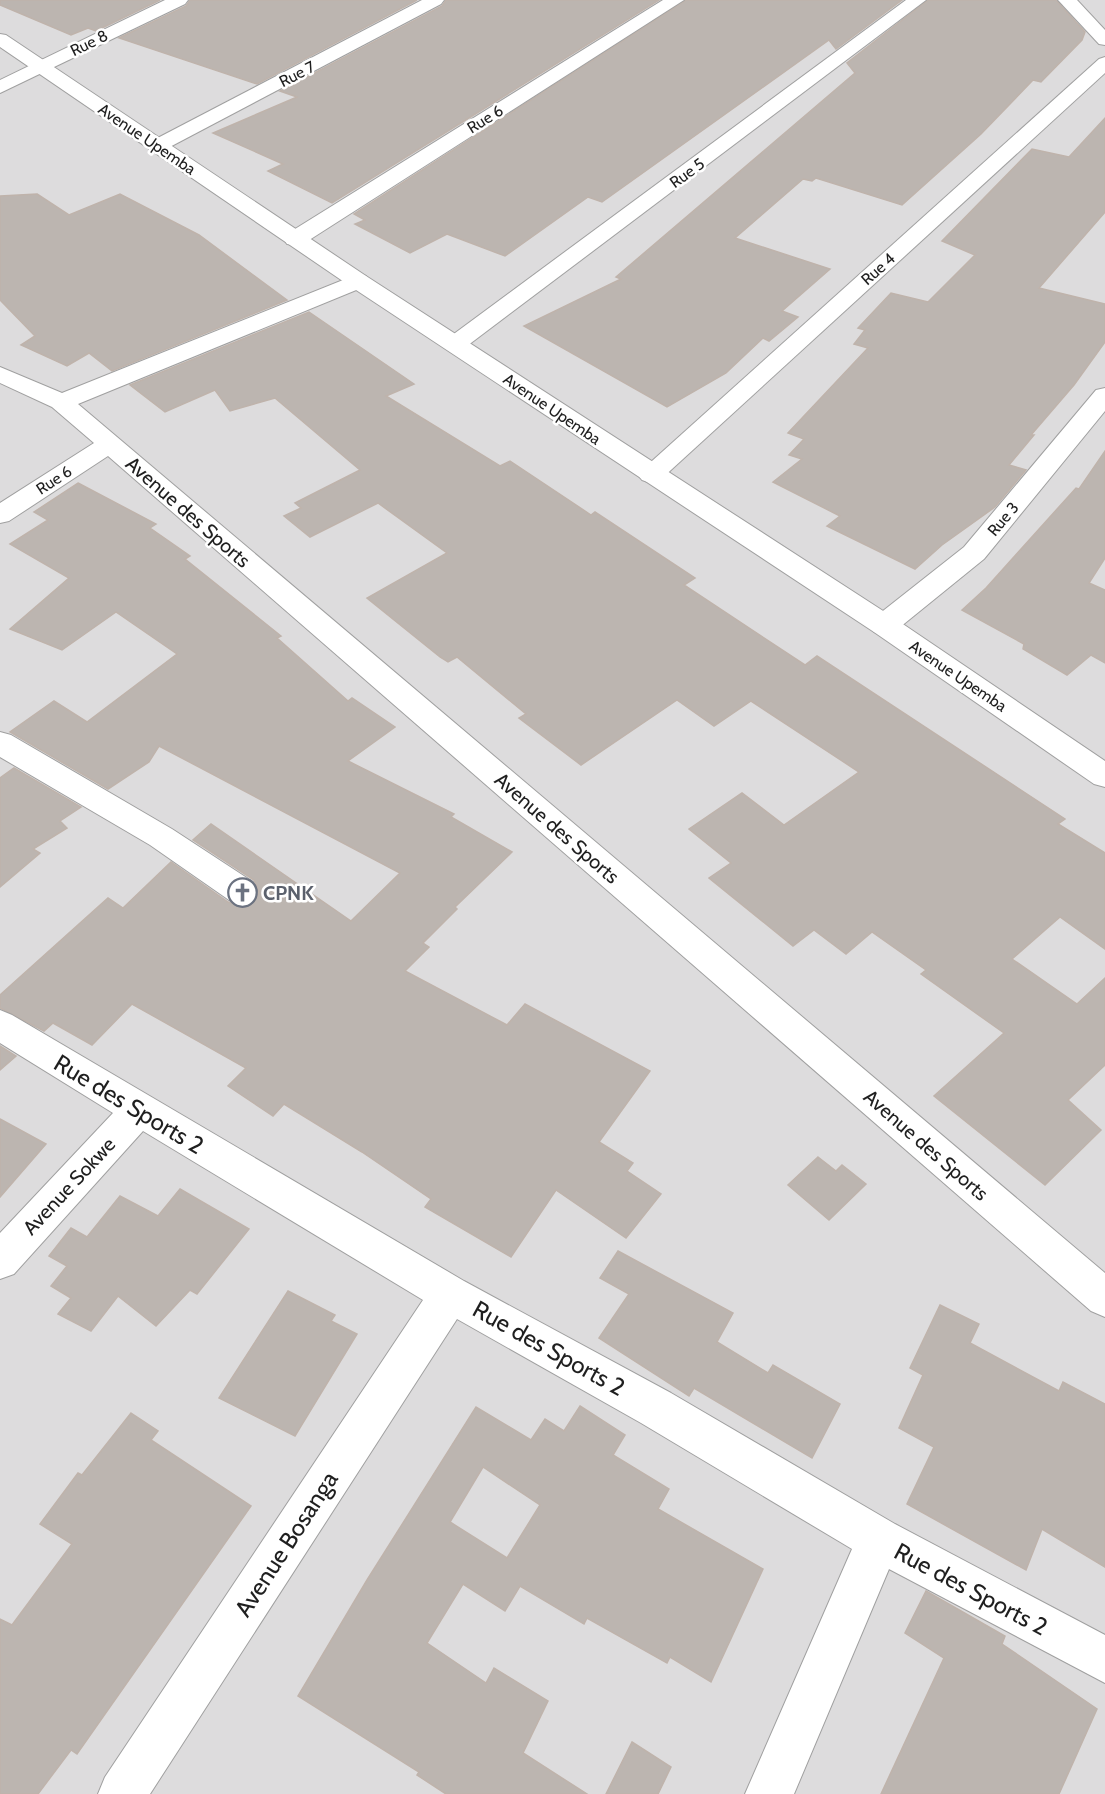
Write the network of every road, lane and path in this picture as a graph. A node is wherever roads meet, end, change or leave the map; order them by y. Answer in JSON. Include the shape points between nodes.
{"nodes":[{"id":1,"x":179,"y":0,"type":"edge"},
{"id":2,"x":435,"y":0,"type":"edge"},
{"id":3,"x":675,"y":0,"type":"edge"},
{"id":4,"x":917,"y":0,"type":"edge"},
{"id":5,"x":1067,"y":0,"type":"edge"},
{"id":6,"x":0,"y":39,"type":"edge"},
{"id":7,"x":1105,"y":40,"type":"edge"},
{"id":8,"x":1105,"y":63,"type":"edge"},
{"id":9,"x":40,"y":66,"type":"junction"},
{"id":10,"x":0,"y":87,"type":"edge"},
{"id":11,"x":157,"y":146,"type":"junction"},
{"id":12,"x":295,"y":239,"type":"junction"},
{"id":13,"x":358,"y":281,"type":"junction"},
{"id":14,"x":454,"y":344,"type":"junction"},
{"id":15,"x":0,"y":374,"type":"edge"},
{"id":16,"x":1105,"y":395,"type":"edge"},
{"id":17,"x":61,"y":402,"type":"junction"},
{"id":18,"x":109,"y":444,"type":"junction"},
{"id":19,"x":651,"y":475,"type":"junction"},
{"id":20,"x":0,"y":515,"type":"edge"},
{"id":21,"x":884,"y":625,"type":"junction"},
{"id":22,"x":0,"y":743,"type":"edge"},
{"id":23,"x":1105,"y":776,"type":"edge"},
{"id":24,"x":241,"y":891,"type":"dead end"},
{"id":25,"x":0,"y":1025,"type":"edge"},
{"id":26,"x":139,"y":1110,"type":"junction"},
{"id":27,"x":0,"y":1261,"type":"edge"},
{"id":28,"x":450,"y":1294,"type":"junction"},
{"id":29,"x":1105,"y":1298,"type":"edge"},
{"id":30,"x":879,"y":1540,"type":"junction"},
{"id":31,"x":1105,"y":1660,"type":"edge"},
{"id":32,"x":122,"y":1794,"type":"edge"},
{"id":33,"x":770,"y":1794,"type":"edge"}],
"edges":[{"from":1,"to":9,"type":"street","name":"Rue 8"},
{"from":2,"to":11,"type":"street","name":"Rue 7"},
{"from":3,"to":12,"type":"street","name":"Rue 6"},
{"from":4,"to":14,"type":"street","name":"Rue 5"},
{"from":5,"to":7,"type":"street"},
{"from":6,"to":9,"type":"street","name":"Avenue Upemba"},
{"from":8,"to":19,"type":"street","name":"Rue 4"},
{"from":9,"to":10,"type":"street","name":"Rue 8"},
{"from":9,"to":11,"type":"street","name":"Avenue Upemba"},
{"from":11,"to":12,"type":"street","name":"Avenue Upemba"},
{"from":12,"to":13,"type":"street","name":"Avenue Upemba"},
{"from":13,"to":14,"type":"street","name":"Avenue Upemba"},
{"from":13,"to":17,"type":"street"},
{"from":14,"to":19,"type":"street","name":"Avenue Upemba"},
{"from":15,"to":17,"type":"street","name":"Avenue des Sports"},
{"from":16,"to":21,"type":"street","name":"Rue 3","via":[[974,553]]},
{"from":17,"to":18,"type":"street","name":"Avenue des Sports"},
{"from":18,"to":20,"type":"street","name":"Rue 6"},
{"from":18,"to":29,"type":"street","name":"Avenue des Sports"},
{"from":19,"to":21,"type":"street","name":"Avenue Upemba"},
{"from":21,"to":23,"type":"street","name":"Avenue Upemba"},
{"from":22,"to":24,"type":"street","via":[[161,837]]},
{"from":25,"to":26,"type":"street","name":"Rue des Sports 2"},
{"from":26,"to":27,"type":"street","name":"Avenue Sokwe"},
{"from":26,"to":28,"type":"street","name":"Rue des Sports 2"},
{"from":28,"to":30,"type":"street","name":"Rue des Sports 2","via":[[656,1408]]},
{"from":28,"to":32,"type":"street","name":"Avenue Bosanga"},
{"from":30,"to":31,"type":"street","name":"Rue des Sports 2"},
{"from":30,"to":33,"type":"street"}]}
